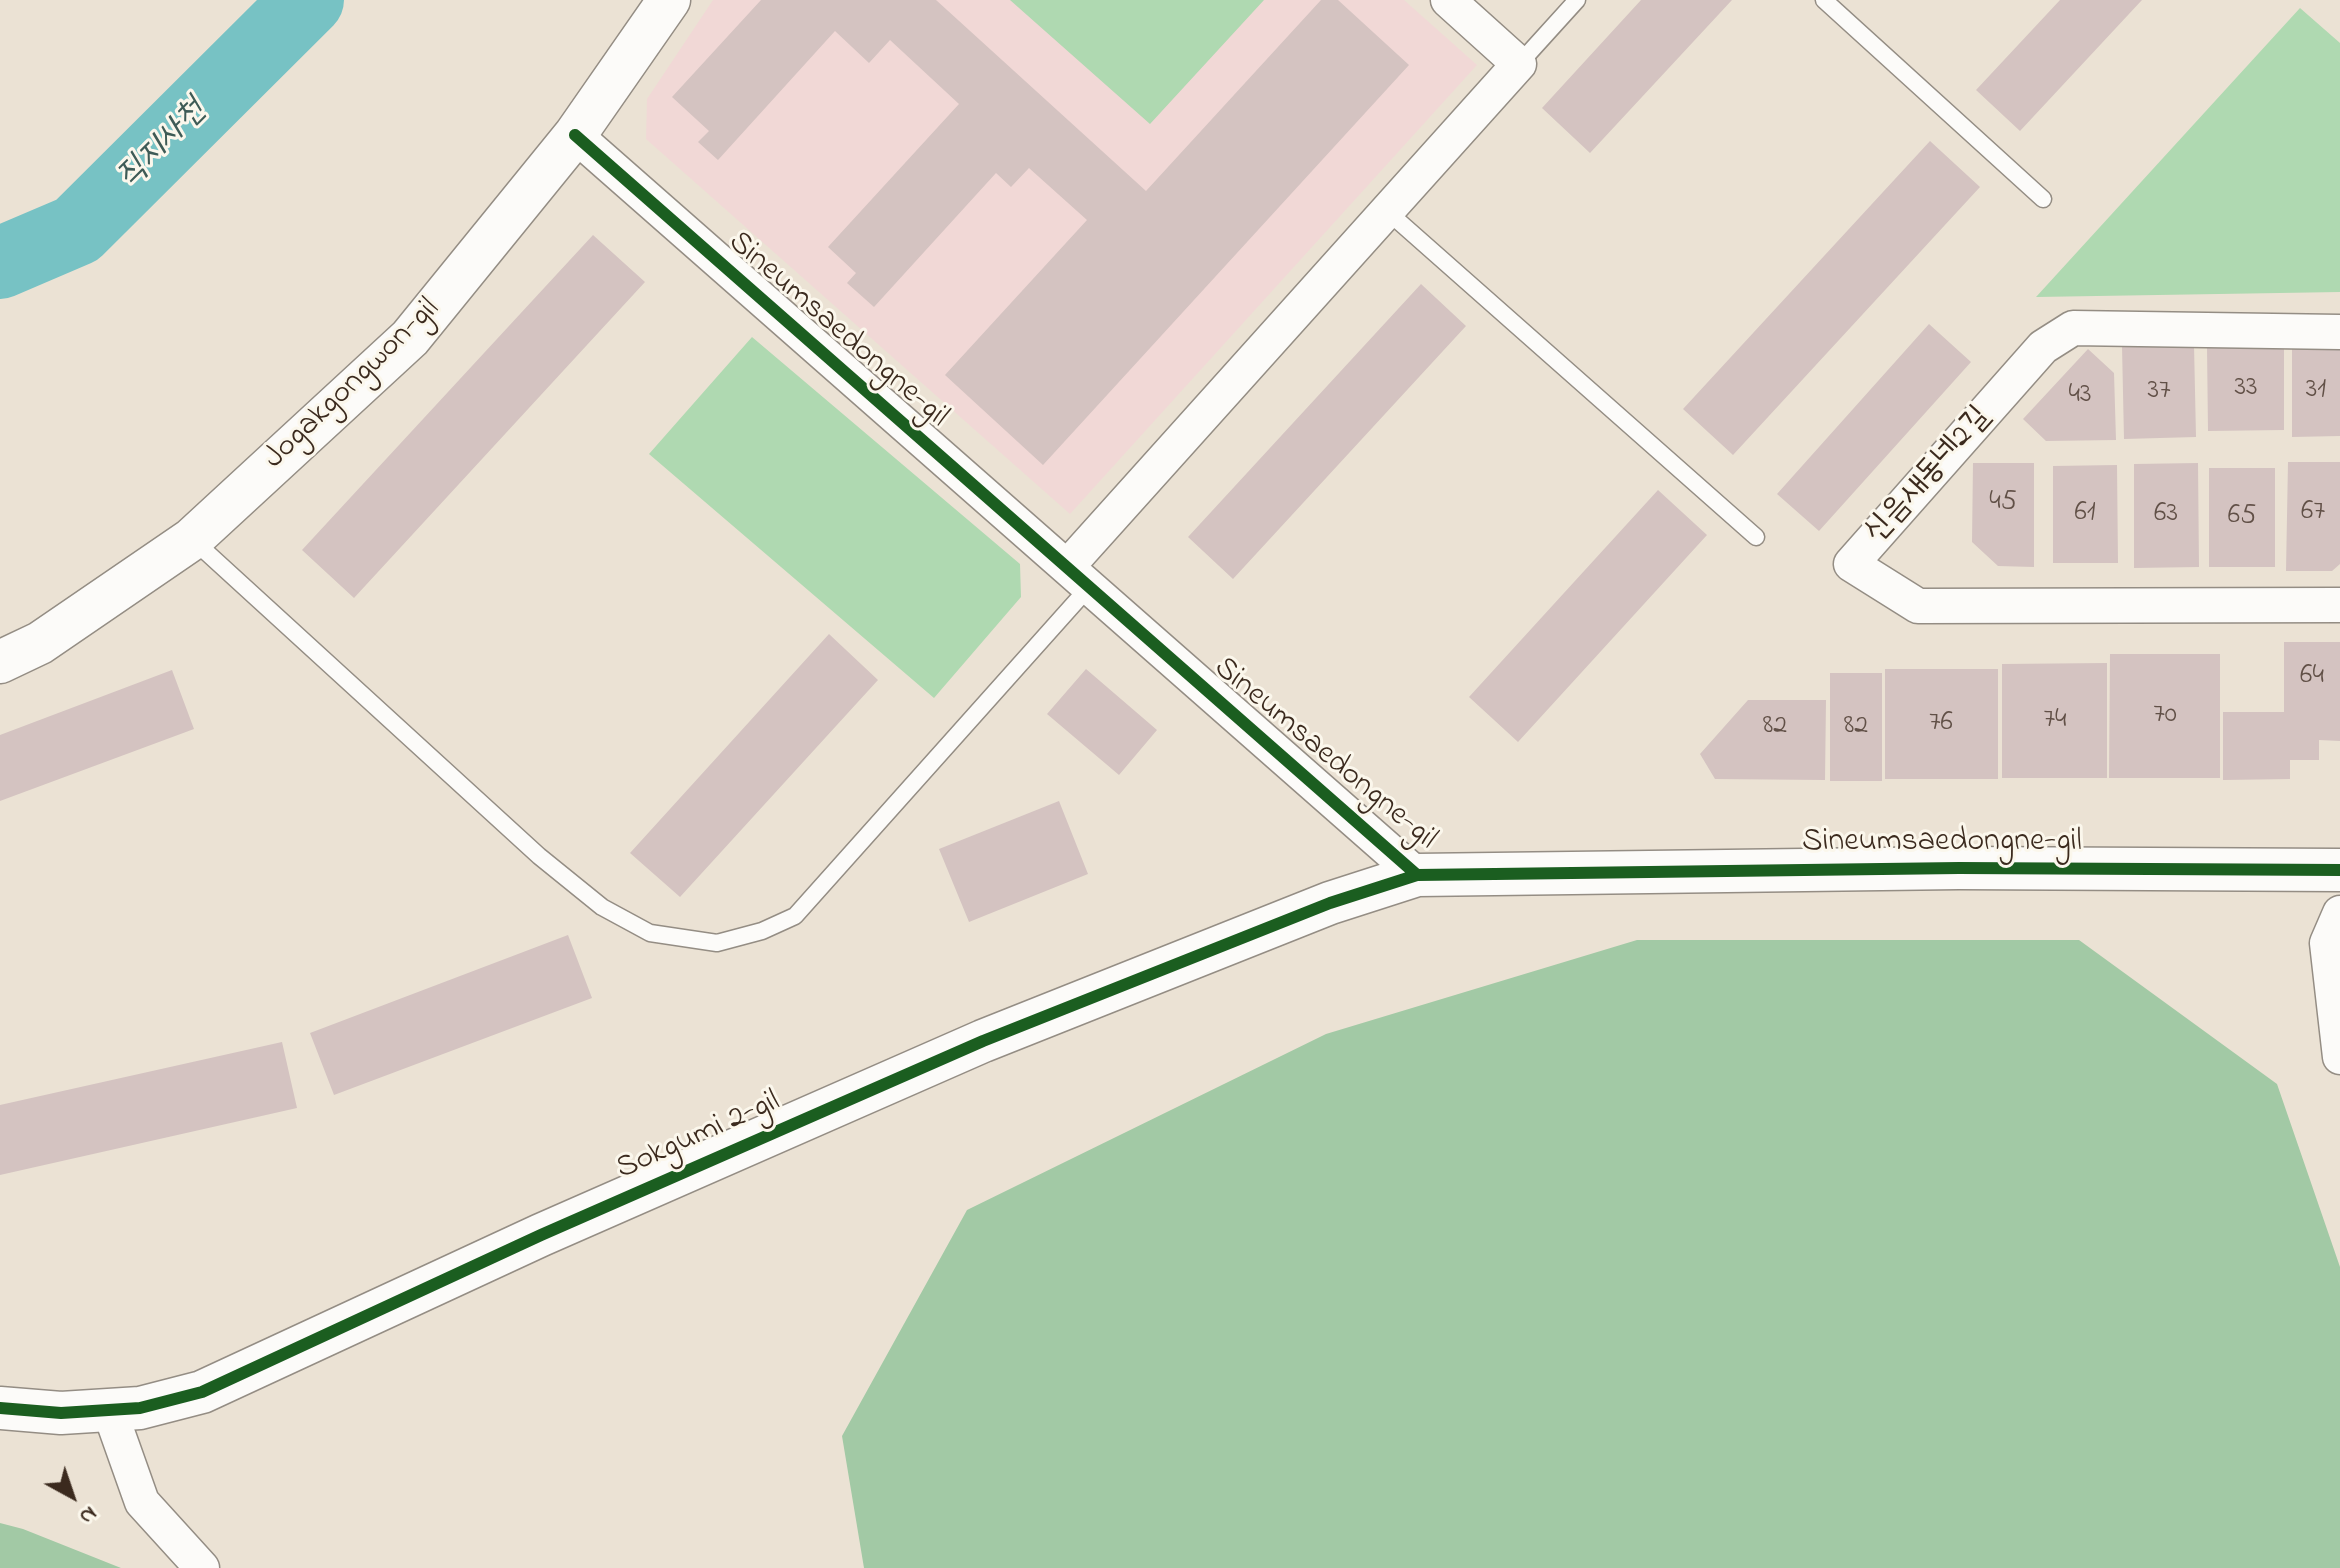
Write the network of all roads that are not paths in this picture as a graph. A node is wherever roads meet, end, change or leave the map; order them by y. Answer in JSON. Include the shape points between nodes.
{"nodes":[{"id":1,"x":669,"y":0,"type":"edge"},
{"id":2,"x":1448,"y":0,"type":"edge"},
{"id":3,"x":1577,"y":0,"type":"edge"},
{"id":4,"x":1824,"y":0,"type":"edge"},
{"id":5,"x":1519,"y":64,"type":"junction"},
{"id":6,"x":575,"y":135,"type":"junction"},
{"id":7,"x":2043,"y":199,"type":"dead end"},
{"id":8,"x":1387,"y":211,"type":"junction"},
{"id":9,"x":2340,"y":332,"type":"edge"},
{"id":10,"x":1756,"y":537,"type":"dead end"},
{"id":11,"x":192,"y":539,"type":"junction"},
{"id":12,"x":1078,"y":577,"type":"junction"},
{"id":13,"x":2340,"y":605,"type":"edge"},
{"id":14,"x":0,"y":662,"type":"edge"},
{"id":15,"x":2340,"y":870,"type":"edge"},
{"id":16,"x":1417,"y":875,"type":"junction"},
{"id":17,"x":2340,"y":913,"type":"edge"},
{"id":18,"x":2340,"y":1057,"type":"edge"},
{"id":19,"x":0,"y":1408,"type":"edge"},
{"id":20,"x":109,"y":1409,"type":"junction"},
{"id":21,"x":202,"y":1568,"type":"edge"}],
"edges":[{"from":1,"to":6,"type":"street","name":"Jogakgongwon-gil"},
{"from":2,"to":5,"type":"street"},
{"from":3,"to":5,"type":"lane"},
{"from":4,"to":7,"type":"lane"},
{"from":5,"to":8,"type":"street"},
{"from":6,"to":11,"type":"street","name":"Jogakgongwon-gil","via":[[410,338]]},
{"from":6,"to":12,"type":"street","name":"Sineumsaedongne-gil"},
{"from":8,"to":10,"type":"lane"},
{"from":8,"to":12,"type":"street"},
{"from":9,"to":13,"type":"street","name":"신음새동네2길","via":[[2073,328],[2043,347],[1851,564],[1918,606]]},
{"from":11,"to":12,"type":"lane","via":[[547,864],[602,907],[650,933],[717,943],[795,916]]},
{"from":11,"to":14,"type":"street","name":"Jogakgongwon-gil","via":[[40,643]]},
{"from":12,"to":16,"type":"street","name":"Sineumsaedongne-gil"},
{"from":15,"to":16,"type":"street","name":"Sineumsaedongne-gil","via":[[1959,868]]},
{"from":16,"to":20,"type":"street","name":"Sokgumi 2-gil","via":[[1330,903],[983,1041],[541,1235],[202,1392],[140,1408]]},
{"from":17,"to":18,"type":"street","via":[[2327,943]]},
{"from":19,"to":20,"type":"street","name":"Sokgumi 2-gil","via":[[61,1413]]},
{"from":20,"to":21,"type":"street","via":[[142,1502]]}]}
